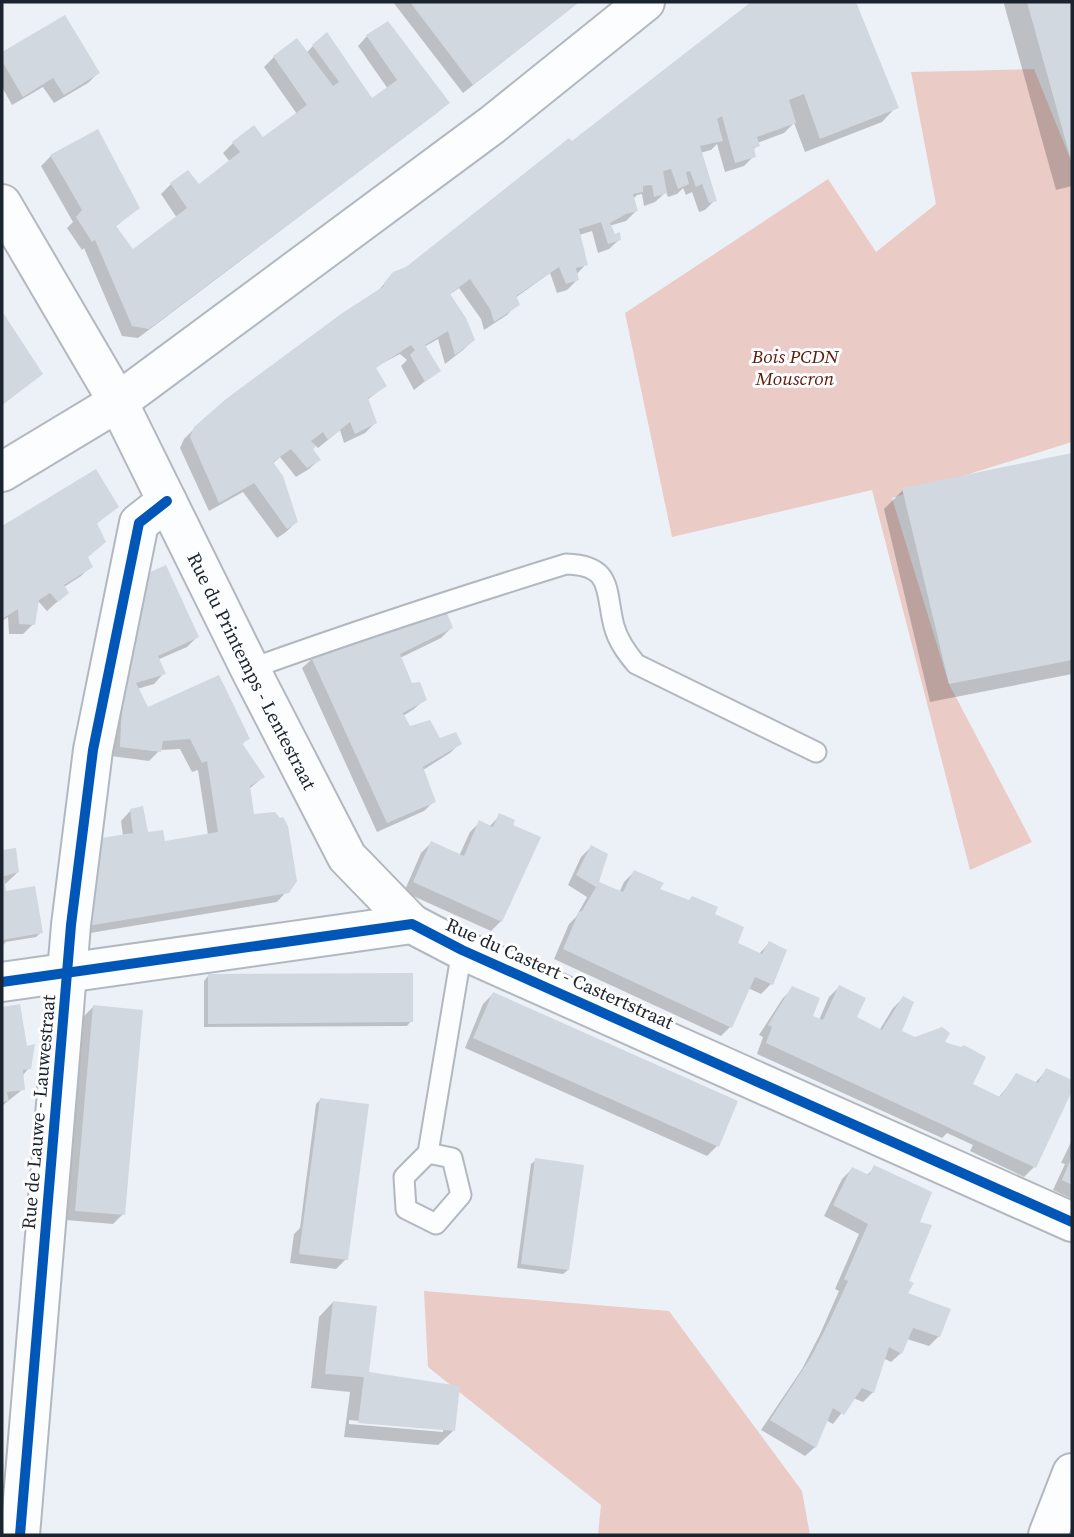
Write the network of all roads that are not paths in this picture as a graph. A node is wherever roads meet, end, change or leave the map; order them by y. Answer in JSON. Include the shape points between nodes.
{"nodes":[{"id":1,"x":645,"y":2,"type":"edge"},
{"id":2,"x":2,"y":204,"type":"edge"},
{"id":3,"x":118,"y":402,"type":"junction"},
{"id":4,"x":2,"y":472,"type":"edge"},
{"id":5,"x":167,"y":501,"type":"junction"},
{"id":6,"x":250,"y":669,"type":"junction"},
{"id":7,"x":816,"y":752,"type":"dead end"},
{"id":8,"x":412,"y":924,"type":"junction"},
{"id":9,"x":462,"y":950,"type":"junction"},
{"id":10,"x":67,"y":972,"type":"junction"},
{"id":11,"x":2,"y":982,"type":"edge"},
{"id":12,"x":428,"y":1153,"type":"dead end"},
{"id":13,"x":1072,"y":1222,"type":"edge"},
{"id":14,"x":1072,"y":1473,"type":"edge"},
{"id":15,"x":20,"y":1535,"type":"edge"},
{"id":16,"x":1048,"y":1535,"type":"edge"}],
"edges":[{"from":1,"to":3,"type":"street","via":[[492,125]]},
{"from":2,"to":3,"type":"street","name":"Rue du Printemps - Lentestraat"},
{"from":3,"to":4,"type":"street"},
{"from":3,"to":5,"type":"street","name":"Rue du Printemps - Lentestraat"},
{"from":5,"to":6,"type":"street","name":"Rue du Printemps - Lentestraat"},
{"from":5,"to":10,"type":"street","name":"Rue de Lauwe - Lauwestraat","via":[[139,523],[93,750]]},
{"from":6,"to":7,"type":"lane","via":[[465,595],[566,564],[583,564],[600,576],[608,590],[622,648],[636,664]]},
{"from":6,"to":8,"type":"street","name":"Rue du Printemps - Lentestraat","via":[[347,858]]},
{"from":8,"to":9,"type":"street","name":"Rue du Castert - Castertstraat"},
{"from":8,"to":10,"type":"street"},
{"from":9,"to":12,"type":"lane","name":"Rue du Castert - Castertstraat"},
{"from":9,"to":13,"type":"street","name":"Rue du Castert - Castertstraat"},
{"from":10,"to":11,"type":"street"},
{"from":10,"to":15,"type":"street","name":"Rue de Lauwe - Lauwestraat"},
{"from":14,"to":16,"type":"street"}]}
